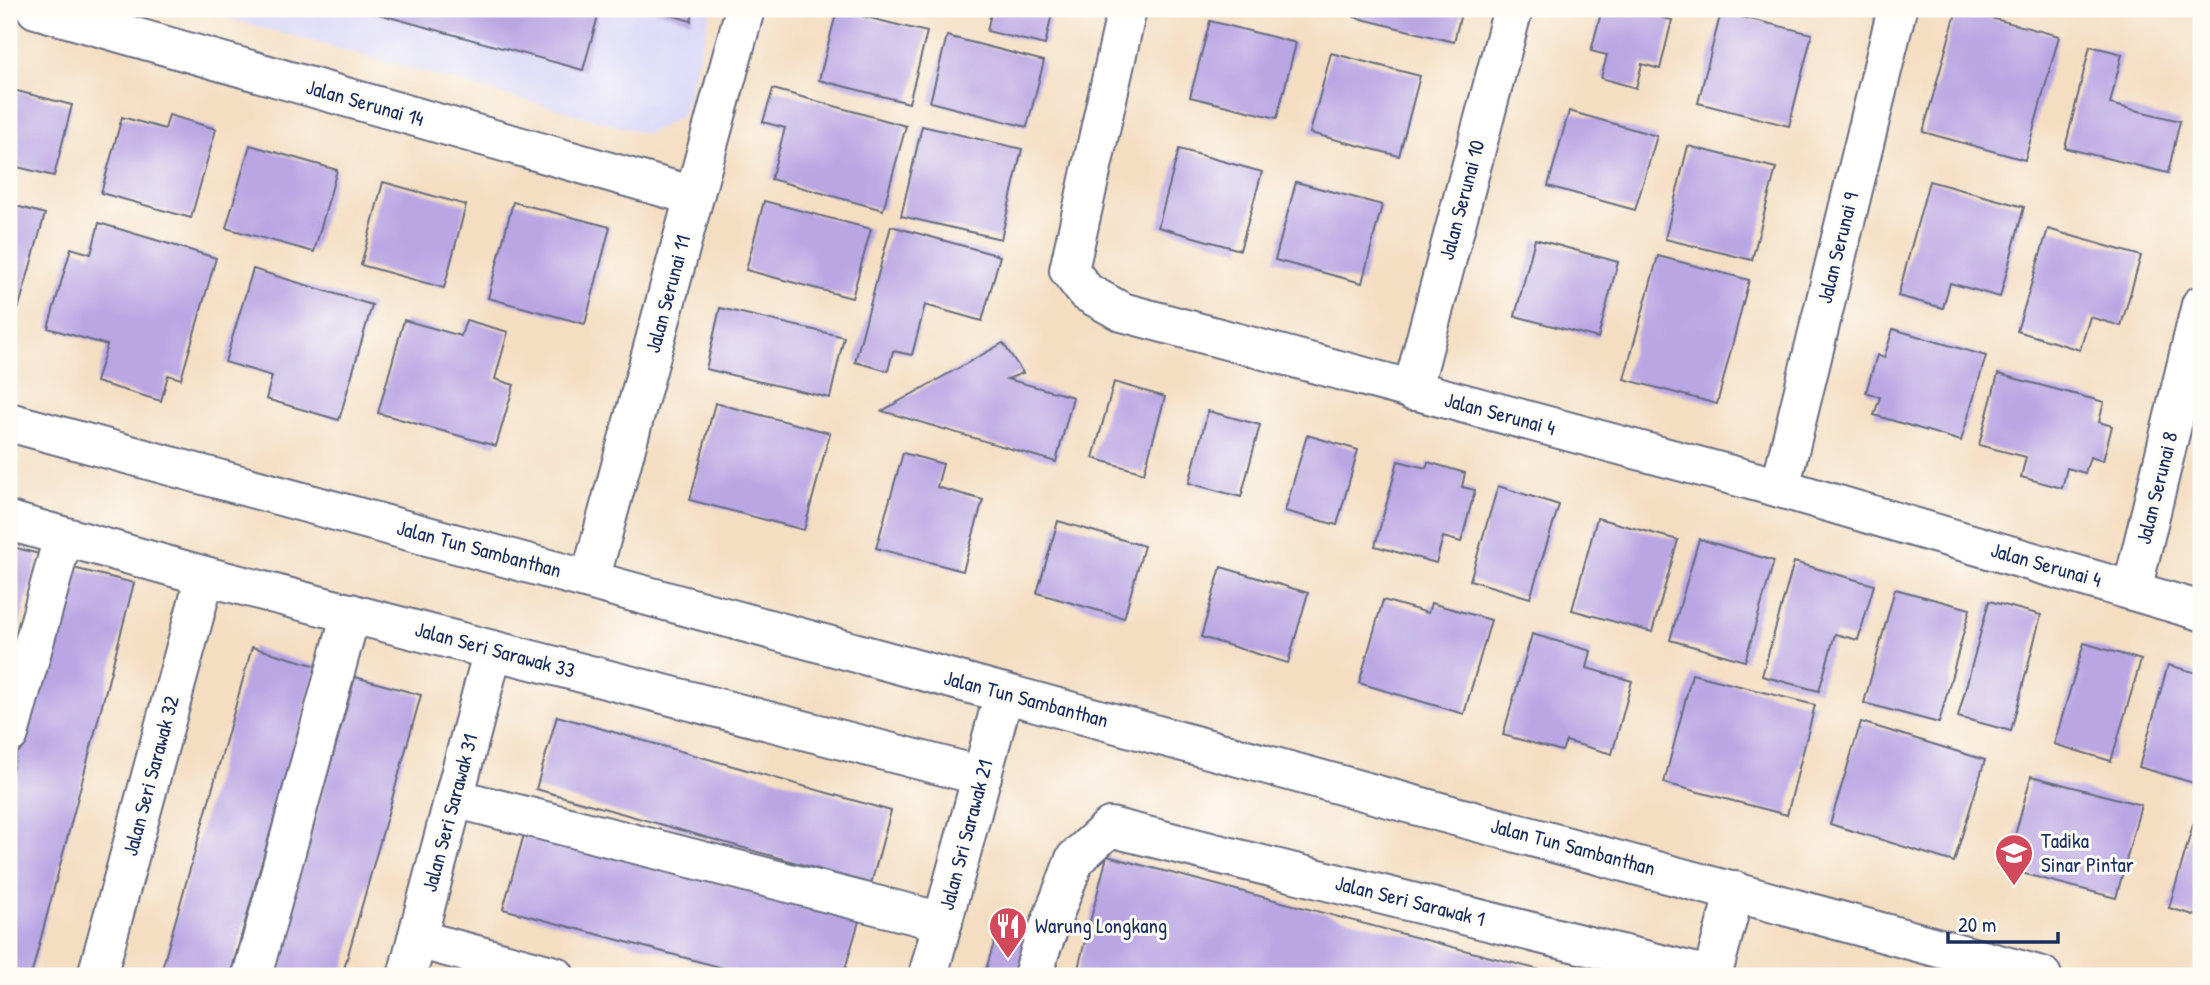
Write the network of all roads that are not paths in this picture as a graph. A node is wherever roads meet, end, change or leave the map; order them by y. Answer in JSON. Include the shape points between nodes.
{"nodes":[{"id":1,"x":36,"y":9,"type":"edge"},
{"id":2,"x":744,"y":9,"type":"edge"},
{"id":3,"x":1127,"y":9,"type":"edge"},
{"id":4,"x":1513,"y":9,"type":"edge"},
{"id":5,"x":1896,"y":9,"type":"edge"},
{"id":6,"x":694,"y":196,"type":"junction"},
{"id":7,"x":2201,"y":305,"type":"edge"},
{"id":8,"x":1412,"y":391,"type":"junction"},
{"id":9,"x":9,"y":422,"type":"edge"},
{"id":10,"x":1780,"y":488,"type":"junction"},
{"id":11,"x":9,"y":521,"type":"edge"},
{"id":12,"x":63,"y":537,"type":"junction"},
{"id":13,"x":205,"y":576,"type":"junction"},
{"id":14,"x":590,"y":580,"type":"junction"},
{"id":15,"x":2132,"y":590,"type":"junction"},
{"id":16,"x":2201,"y":611,"type":"edge"},
{"id":17,"x":351,"y":613,"type":"junction"},
{"id":18,"x":493,"y":650,"type":"junction"},
{"id":19,"x":1004,"y":693,"type":"junction"},
{"id":20,"x":9,"y":734,"type":"edge"},
{"id":21,"x":982,"y":776,"type":"junction"},
{"id":22,"x":454,"y":798,"type":"junction"},
{"id":23,"x":1735,"y":891,"type":"junction"},
{"id":24,"x":943,"y":922,"type":"junction"},
{"id":25,"x":417,"y":940,"type":"junction"},
{"id":26,"x":97,"y":976,"type":"edge"},
{"id":27,"x":252,"y":976,"type":"edge"},
{"id":28,"x":407,"y":976,"type":"edge"},
{"id":29,"x":555,"y":976,"type":"edge"},
{"id":30,"x":928,"y":976,"type":"edge"},
{"id":31,"x":1033,"y":976,"type":"edge"},
{"id":32,"x":1710,"y":976,"type":"edge"},
{"id":33,"x":2042,"y":976,"type":"edge"}],
"edges":[{"from":1,"to":6,"type":"street","name":"Jalan Serunai 14"},
{"from":2,"to":6,"type":"street","name":"Jalan Serunai 11"},
{"from":3,"to":8,"type":"street","name":"Jalan Serunai 4","via":[[1069,270],[1086,292],[1122,312]]},
{"from":4,"to":8,"type":"street","name":"Jalan Serunai 10"},
{"from":5,"to":10,"type":"street","name":"Jalan Serunai 9"},
{"from":6,"to":14,"type":"street","name":"Jalan Serunai 11"},
{"from":7,"to":15,"type":"street","name":"Jalan Serunai 8"},
{"from":8,"to":10,"type":"street","name":"Jalan Serunai 4"},
{"from":9,"to":14,"type":"street","name":"Jalan Tun Sambanthan"},
{"from":10,"to":15,"type":"street","name":"Jalan Serunai 4"},
{"from":11,"to":12,"type":"street","name":"Jalan Seri Sarawak 33"},
{"from":12,"to":13,"type":"street","name":"Jalan Seri Sarawak 33"},
{"from":12,"to":20,"type":"street"},
{"from":13,"to":17,"type":"street","name":"Jalan Seri Sarawak 33"},
{"from":13,"to":26,"type":"street","name":"Jalan Seri Sarawak 32"},
{"from":14,"to":19,"type":"street","name":"Jalan Tun Sambanthan"},
{"from":15,"to":16,"type":"street","name":"Jalan Serunai 4"},
{"from":17,"to":18,"type":"street","name":"Jalan Seri Sarawak 33"},
{"from":17,"to":27,"type":"street"},
{"from":18,"to":21,"type":"street","name":"Jalan Seri Sarawak 33"},
{"from":18,"to":22,"type":"street","name":"Jalan Seri Sarawak 31"},
{"from":19,"to":21,"type":"street","name":"Jalan Sri Sarawak 21"},
{"from":19,"to":23,"type":"street","name":"Jalan Tun Sambanthan"},
{"from":21,"to":24,"type":"street","name":"Jalan Sri Sarawak 21"},
{"from":22,"to":24,"type":"street"},
{"from":22,"to":25,"type":"street","name":"Jalan Seri Sarawak 31"},
{"from":23,"to":32,"type":"street"},
{"from":23,"to":33,"type":"street","name":"Jalan Tun Sambanthan"},
{"from":24,"to":30,"type":"street","name":"Jalan Sri Sarawak 21"},
{"from":25,"to":28,"type":"street","name":"Jalan Seri Sarawak 31"},
{"from":25,"to":29,"type":"street"},
{"from":31,"to":32,"type":"street","name":"Jalan Seri Sarawak 1","via":[[1075,859],[1110,827]]}]}
